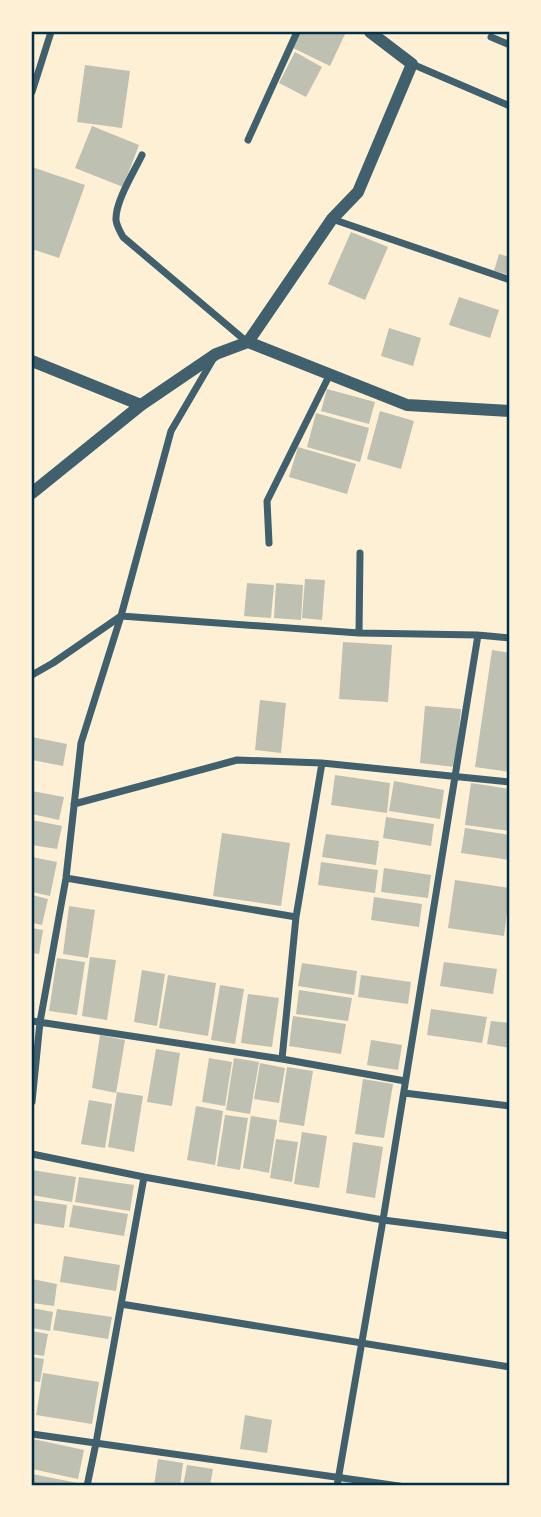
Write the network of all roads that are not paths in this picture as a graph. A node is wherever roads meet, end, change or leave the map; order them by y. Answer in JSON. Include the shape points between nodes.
{"nodes":[{"id":1,"x":51,"y":32,"type":"edge"},
{"id":2,"x":297,"y":32,"type":"edge"},
{"id":3,"x":370,"y":32,"type":"edge"},
{"id":4,"x":491,"y":37,"type":"dead end"},
{"id":5,"x":509,"y":45,"type":"edge"},
{"id":6,"x":412,"y":64,"type":"junction"},
{"id":7,"x":32,"y":92,"type":"edge"},
{"id":8,"x":509,"y":106,"type":"edge"},
{"id":9,"x":248,"y":140,"type":"dead end"},
{"id":10,"x":142,"y":155,"type":"dead end"},
{"id":11,"x":332,"y":219,"type":"junction"},
{"id":12,"x":509,"y":280,"type":"edge"},
{"id":13,"x":248,"y":342,"type":"junction"},
{"id":14,"x":216,"y":354,"type":"junction"},
{"id":15,"x":32,"y":361,"type":"edge"},
{"id":16,"x":330,"y":374,"type":"junction"},
{"id":17,"x":141,"y":405,"type":"junction"},
{"id":18,"x":509,"y":411,"type":"edge"},
{"id":19,"x":32,"y":493,"type":"edge"},
{"id":20,"x":269,"y":543,"type":"dead end"},
{"id":21,"x":360,"y":553,"type":"dead end"},
{"id":22,"x":121,"y":617,"type":"junction"},
{"id":23,"x":359,"y":634,"type":"junction"},
{"id":24,"x":478,"y":635,"type":"junction"},
{"id":25,"x":509,"y":638,"type":"edge"},
{"id":26,"x":32,"y":675,"type":"edge"},
{"id":27,"x":322,"y":763,"type":"junction"},
{"id":28,"x":455,"y":777,"type":"junction"},
{"id":29,"x":509,"y":782,"type":"edge"},
{"id":30,"x":74,"y":804,"type":"junction"},
{"id":31,"x":66,"y":878,"type":"junction"},
{"id":32,"x":296,"y":917,"type":"junction"},
{"id":33,"x":36,"y":1022,"type":"edge"},
{"id":34,"x":282,"y":1059,"type":"junction"},
{"id":35,"x":405,"y":1081,"type":"junction"},
{"id":36,"x":404,"y":1093,"type":"junction"},
{"id":37,"x":32,"y":1102,"type":"edge"},
{"id":38,"x":509,"y":1106,"type":"edge"},
{"id":39,"x":32,"y":1154,"type":"edge"},
{"id":40,"x":144,"y":1177,"type":"junction"},
{"id":41,"x":383,"y":1220,"type":"junction"},
{"id":42,"x":509,"y":1236,"type":"edge"},
{"id":43,"x":121,"y":1304,"type":"junction"},
{"id":44,"x":361,"y":1343,"type":"junction"},
{"id":45,"x":509,"y":1367,"type":"edge"},
{"id":46,"x":32,"y":1434,"type":"edge"},
{"id":47,"x":96,"y":1443,"type":"junction"},
{"id":48,"x":338,"y":1481,"type":"edge"},
{"id":49,"x":87,"y":1486,"type":"edge"},
{"id":50,"x":399,"y":1486,"type":"edge"}],
"edges":[{"from":1,"to":7,"type":"street"},
{"from":2,"to":9,"type":"street"},
{"from":3,"to":6,"type":"street"},
{"from":4,"to":5,"type":"street"},
{"from":6,"to":8,"type":"street"},
{"from":6,"to":11,"type":"street","via":[[358,192]]},
{"from":10,"to":13,"type":"street","via":[[118,206],[116,218],[123,237]]},
{"from":11,"to":12,"type":"street"},
{"from":11,"to":13,"type":"street"},
{"from":13,"to":14,"type":"street"},
{"from":13,"to":16,"type":"street"},
{"from":14,"to":17,"type":"street"},
{"from":14,"to":22,"type":"street","via":[[171,431]]},
{"from":15,"to":17,"type":"street"},
{"from":16,"to":18,"type":"street","via":[[407,405]]},
{"from":16,"to":20,"type":"street","via":[[267,501]]},
{"from":17,"to":19,"type":"street"},
{"from":21,"to":23,"type":"street"},
{"from":22,"to":23,"type":"street"},
{"from":22,"to":26,"type":"street"},
{"from":22,"to":30,"type":"street","via":[[81,743]]},
{"from":23,"to":24,"type":"street"},
{"from":24,"to":25,"type":"street"},
{"from":24,"to":28,"type":"street"},
{"from":27,"to":28,"type":"street"},
{"from":27,"to":30,"type":"street","via":[[237,761]]},
{"from":27,"to":32,"type":"street"},
{"from":28,"to":29,"type":"street"},
{"from":28,"to":35,"type":"street"},
{"from":30,"to":31,"type":"street"},
{"from":31,"to":32,"type":"street"},
{"from":31,"to":33,"type":"street"},
{"from":32,"to":34,"type":"street"},
{"from":33,"to":34,"type":"street"},
{"from":33,"to":37,"type":"street"},
{"from":34,"to":35,"type":"street"},
{"from":35,"to":36,"type":"street"},
{"from":36,"to":38,"type":"street"},
{"from":36,"to":41,"type":"street"},
{"from":39,"to":40,"type":"street"},
{"from":40,"to":41,"type":"street"},
{"from":40,"to":43,"type":"street"},
{"from":41,"to":42,"type":"street"},
{"from":41,"to":44,"type":"street"},
{"from":43,"to":44,"type":"street"},
{"from":43,"to":47,"type":"street"},
{"from":44,"to":45,"type":"street"},
{"from":44,"to":48,"type":"street"},
{"from":46,"to":47,"type":"street"},
{"from":47,"to":48,"type":"street"},
{"from":47,"to":49,"type":"street"},
{"from":48,"to":50,"type":"street"}]}
